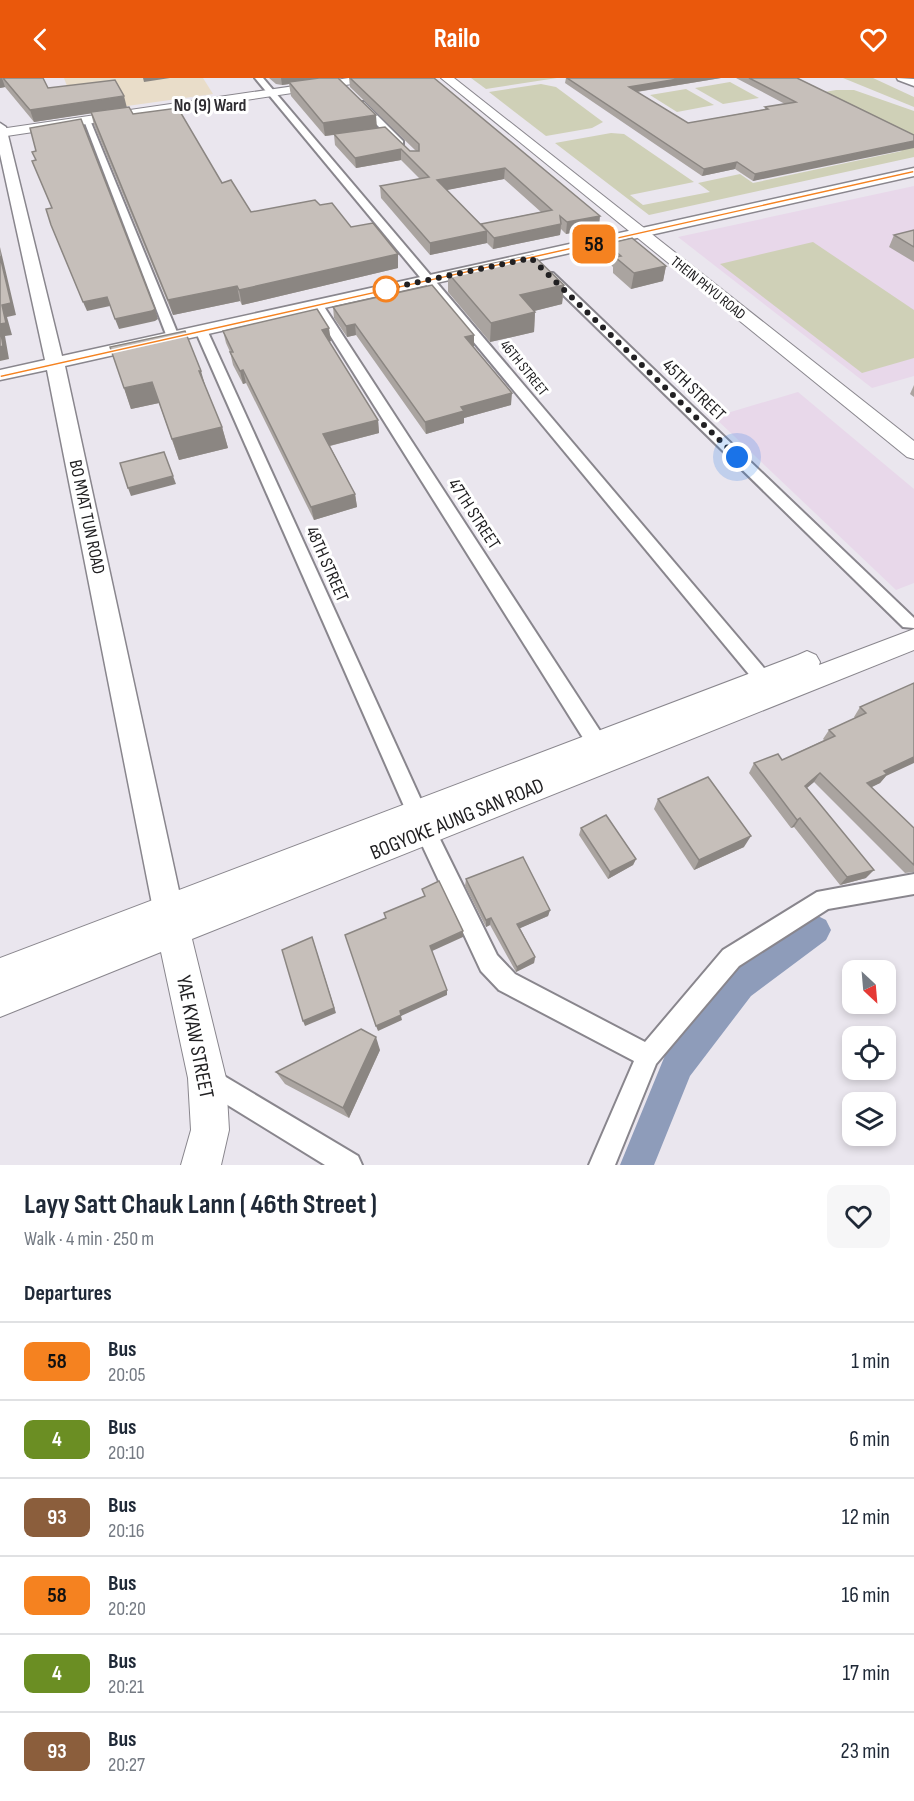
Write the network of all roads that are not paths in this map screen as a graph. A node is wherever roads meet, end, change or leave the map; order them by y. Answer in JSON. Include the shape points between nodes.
{"nodes":[{"id":1,"x":259,"y":78,"type":"edge"},
{"id":2,"x":372,"y":78,"type":"edge"},
{"id":3,"x":447,"y":78,"type":"edge"},
{"id":4,"x":902,"y":78,"type":"edge"},
{"id":5,"x":353,"y":79,"type":"edge"},
{"id":6,"x":340,"y":84,"type":"junction"},
{"id":7,"x":914,"y":84,"type":"edge"},
{"id":8,"x":349,"y":93,"type":"edge"},
{"id":9,"x":274,"y":94,"type":"junction"},
{"id":10,"x":357,"y":101,"type":"edge"},
{"id":11,"x":86,"y":120,"type":"junction"},
{"id":12,"x":0,"y":131,"type":"edge"},
{"id":13,"x":388,"y":132,"type":"junction"},
{"id":14,"x":378,"y":133,"type":"edge"},
{"id":15,"x":408,"y":151,"type":"edge"},
{"id":16,"x":914,"y":172,"type":"edge"},
{"id":17,"x":642,"y":234,"type":"junction"},
{"id":18,"x":531,"y":258,"type":"junction"},
{"id":19,"x":430,"y":280,"type":"junction"},
{"id":20,"x":318,"y":305,"type":"junction"},
{"id":21,"x":201,"y":330,"type":"junction"},
{"id":22,"x":173,"y":337,"type":"junction"},
{"id":23,"x":55,"y":363,"type":"junction"},
{"id":24,"x":0,"y":375,"type":"edge"},
{"id":25,"x":914,"y":452,"type":"edge"},
{"id":26,"x":912,"y":628,"type":"edge"},
{"id":27,"x":763,"y":679,"type":"junction"},
{"id":28,"x":597,"y":744,"type":"junction"},
{"id":29,"x":422,"y":822,"type":"junction"},
{"id":30,"x":914,"y":884,"type":"edge"},
{"id":31,"x":170,"y":920,"type":"junction"},
{"id":32,"x":0,"y":975,"type":"edge"},
{"id":33,"x":0,"y":999,"type":"edge"},
{"id":34,"x":648,"y":1056,"type":"junction"},
{"id":35,"x":207,"y":1078,"type":"junction"},
{"id":36,"x":201,"y":1165,"type":"edge"},
{"id":37,"x":349,"y":1165,"type":"edge"},
{"id":38,"x":602,"y":1165,"type":"edge"}],
"edges":[{"from":1,"to":9,"type":"street","name":"46TH STREET"},
{"from":2,"to":5,"type":"main road"},
{"from":3,"to":17,"type":"main road","name":"THEIN PHYU ROAD"},
{"from":4,"to":7,"type":"main road"},
{"from":5,"to":6,"type":"main road"},
{"from":6,"to":8,"type":"street"},
{"from":6,"to":9,"type":"main road"},
{"from":9,"to":11,"type":"main road"},
{"from":9,"to":19,"type":"street","name":"46TH STREET","via":[[321,143]]},
{"from":10,"to":13,"type":"street"},
{"from":11,"to":12,"type":"main road"},
{"from":11,"to":22,"type":"street"},
{"from":12,"to":23,"type":"main road","name":"BO MYAT TUN ROAD"},
{"from":13,"to":14,"type":"street"},
{"from":13,"to":15,"type":"street"},
{"from":16,"to":17,"type":"main road"},
{"from":17,"to":18,"type":"main road"},
{"from":17,"to":25,"type":"main road","name":"THEIN PHYU ROAD"},
{"from":18,"to":19,"type":"main road"},
{"from":18,"to":26,"type":"street","name":"45TH STREET"},
{"from":19,"to":20,"type":"main road"},
{"from":19,"to":27,"type":"street","name":"46TH STREET"},
{"from":20,"to":21,"type":"main road"},
{"from":20,"to":28,"type":"street","name":"47TH STREET"},
{"from":21,"to":22,"type":"main road"},
{"from":21,"to":29,"type":"street","name":"48TH STREET"},
{"from":22,"to":23,"type":"main road"},
{"from":23,"to":24,"type":"main road"},
{"from":23,"to":31,"type":"main road","name":"BO MYAT TUN ROAD"},
{"from":26,"to":27,"type":"main road","name":"BOGYOKE AUNG SAN ROAD"},
{"from":26,"to":29,"type":"main road","name":"BOGYOKE AUNG SAN ROAD"},
{"from":27,"to":28,"type":"main road","name":"BOGYOKE AUNG SAN ROAD"},
{"from":28,"to":29,"type":"main road","name":"BOGYOKE AUNG SAN ROAD"},
{"from":29,"to":31,"type":"main road","name":"BOGYOKE AUNG SAN ROAD"},
{"from":29,"to":34,"type":"street","name":"48TH STREET","via":[[489,963],[507,982]]},
{"from":30,"to":34,"type":"street","via":[[824,899],[731,958]]},
{"from":31,"to":32,"type":"main road","name":"BOGYOKE AUNG SAN ROAD"},
{"from":31,"to":33,"type":"main road","name":"BOGYOKE AUNG SAN ROAD"},
{"from":31,"to":35,"type":"main road","name":"YAE KYAW STREET"},
{"from":34,"to":38,"type":"street"},
{"from":35,"to":36,"type":"main road","name":"YAE KYAW STREET","via":[[210,1130]]},
{"from":35,"to":37,"type":"street"}]}
